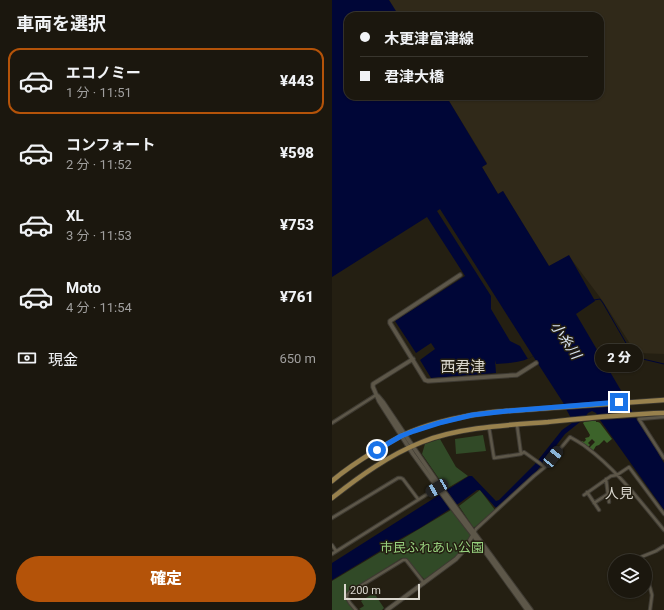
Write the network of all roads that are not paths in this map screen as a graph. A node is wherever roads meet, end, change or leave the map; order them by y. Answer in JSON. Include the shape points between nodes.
{"nodes":[{"id":1,"x":460,"y":275,"type":"dead end"},
{"id":2,"x":412,"y":359,"type":"junction"},
{"id":3,"x":536,"y":364,"type":"dead end"},
{"id":4,"x":377,"y":395,"type":"junction"},
{"id":5,"x":664,"y":400,"type":"edge"},
{"id":6,"x":664,"y":413,"type":"edge"},
{"id":7,"x":664,"y":417,"type":"edge"},
{"id":8,"x":332,"y":423,"type":"edge"},
{"id":9,"x":517,"y":424,"type":"junction"},
{"id":10,"x":489,"y":427,"type":"junction"},
{"id":11,"x":403,"y":436,"type":"junction"},
{"id":12,"x":410,"y":447,"type":"junction"},
{"id":13,"x":662,"y":453,"type":"edge"},
{"id":14,"x":521,"y":454,"type":"junction"},
{"id":15,"x":664,"y":458,"type":"edge"},
{"id":16,"x":544,"y":467,"type":"junction"},
{"id":17,"x":617,"y":475,"type":"junction"},
{"id":18,"x":606,"y":479,"type":"junction"},
{"id":19,"x":332,"y":481,"type":"edge"},
{"id":20,"x":437,"y":488,"type":"junction"},
{"id":21,"x":442,"y":491,"type":"junction"},
{"id":22,"x":587,"y":492,"type":"junction"},
{"id":23,"x":608,"y":494,"type":"junction"},
{"id":24,"x":584,"y":495,"type":"dead end"},
{"id":25,"x":332,"y":498,"type":"edge"},
{"id":26,"x":418,"y":500,"type":"junction"},
{"id":27,"x":609,"y":502,"type":"dead end"},
{"id":28,"x":594,"y":503,"type":"junction"},
{"id":29,"x":599,"y":510,"type":"dead end"},
{"id":30,"x":664,"y":514,"type":"edge"},
{"id":31,"x":332,"y":518,"type":"edge"},
{"id":32,"x":664,"y":530,"type":"edge"},
{"id":33,"x":474,"y":534,"type":"junction"},
{"id":34,"x":332,"y":545,"type":"edge"},
{"id":35,"x":664,"y":546,"type":"edge"},
{"id":36,"x":336,"y":551,"type":"junction"},
{"id":37,"x":332,"y":554,"type":"edge"},
{"id":38,"x":648,"y":554,"type":"edge"},
{"id":39,"x":424,"y":583,"type":"junction"},
{"id":40,"x":652,"y":598,"type":"edge"},
{"id":41,"x":356,"y":610,"type":"edge"},
{"id":42,"x":387,"y":610,"type":"edge"},
{"id":43,"x":527,"y":610,"type":"edge"},
{"id":44,"x":531,"y":610,"type":"edge"},
{"id":45,"x":650,"y":610,"type":"edge"}],
"edges":[{"from":1,"to":2,"type":"street","via":[[390,321]]},
{"from":2,"to":3,"type":"street","via":[[428,381],[517,375]]},
{"from":2,"to":4,"type":"street","via":[[374,384]]},
{"from":4,"to":8,"type":"street"},
{"from":4,"to":11,"type":"street","via":[[384,402]]},
{"from":5,"to":11,"type":"main road","via":[[472,415]]},
{"from":6,"to":9,"type":"main road"},
{"from":7,"to":13,"type":"street","via":[[640,418]]},
{"from":9,"to":10,"type":"main road"},
{"from":9,"to":14,"type":"street"},
{"from":10,"to":12,"type":"main road","via":[[447,434]]},
{"from":10,"to":14,"type":"street","via":[[494,458]]},
{"from":11,"to":12,"type":"street"},
{"from":11,"to":19,"type":"main road","via":[[365,457]]},
{"from":12,"to":20,"type":"street"},
{"from":12,"to":21,"type":"street"},
{"from":12,"to":25,"type":"main road","via":[[365,472]]},
{"from":13,"to":15,"type":"street"},
{"from":14,"to":16,"type":"street","via":[[524,452]]},
{"from":16,"to":17,"type":"street","via":[[570,437],[585,446]]},
{"from":16,"to":33,"type":"street"},
{"from":17,"to":18,"type":"street"},
{"from":17,"to":30,"type":"street","via":[[629,467]]},
{"from":17,"to":32,"type":"street"},
{"from":18,"to":22,"type":"street"},
{"from":18,"to":23,"type":"street"},
{"from":20,"to":21,"type":"street"},
{"from":20,"to":26,"type":"street"},
{"from":21,"to":33,"type":"street"},
{"from":22,"to":24,"type":"street"},
{"from":22,"to":28,"type":"street"},
{"from":23,"to":27,"type":"street"},
{"from":23,"to":28,"type":"street"},
{"from":26,"to":31,"type":"street","via":[[403,479],[398,478]]},
{"from":26,"to":36,"type":"street"},
{"from":28,"to":29,"type":"street"},
{"from":33,"to":39,"type":"street","via":[[456,558]]},
{"from":33,"to":43,"type":"street"},
{"from":33,"to":44,"type":"street"},
{"from":34,"to":36,"type":"street"},
{"from":35,"to":38,"type":"street"},
{"from":36,"to":37,"type":"street"},
{"from":39,"to":41,"type":"street","via":[[406,560],[402,560],[346,596]]},
{"from":39,"to":42,"type":"street"},
{"from":40,"to":45,"type":"street"}]}
